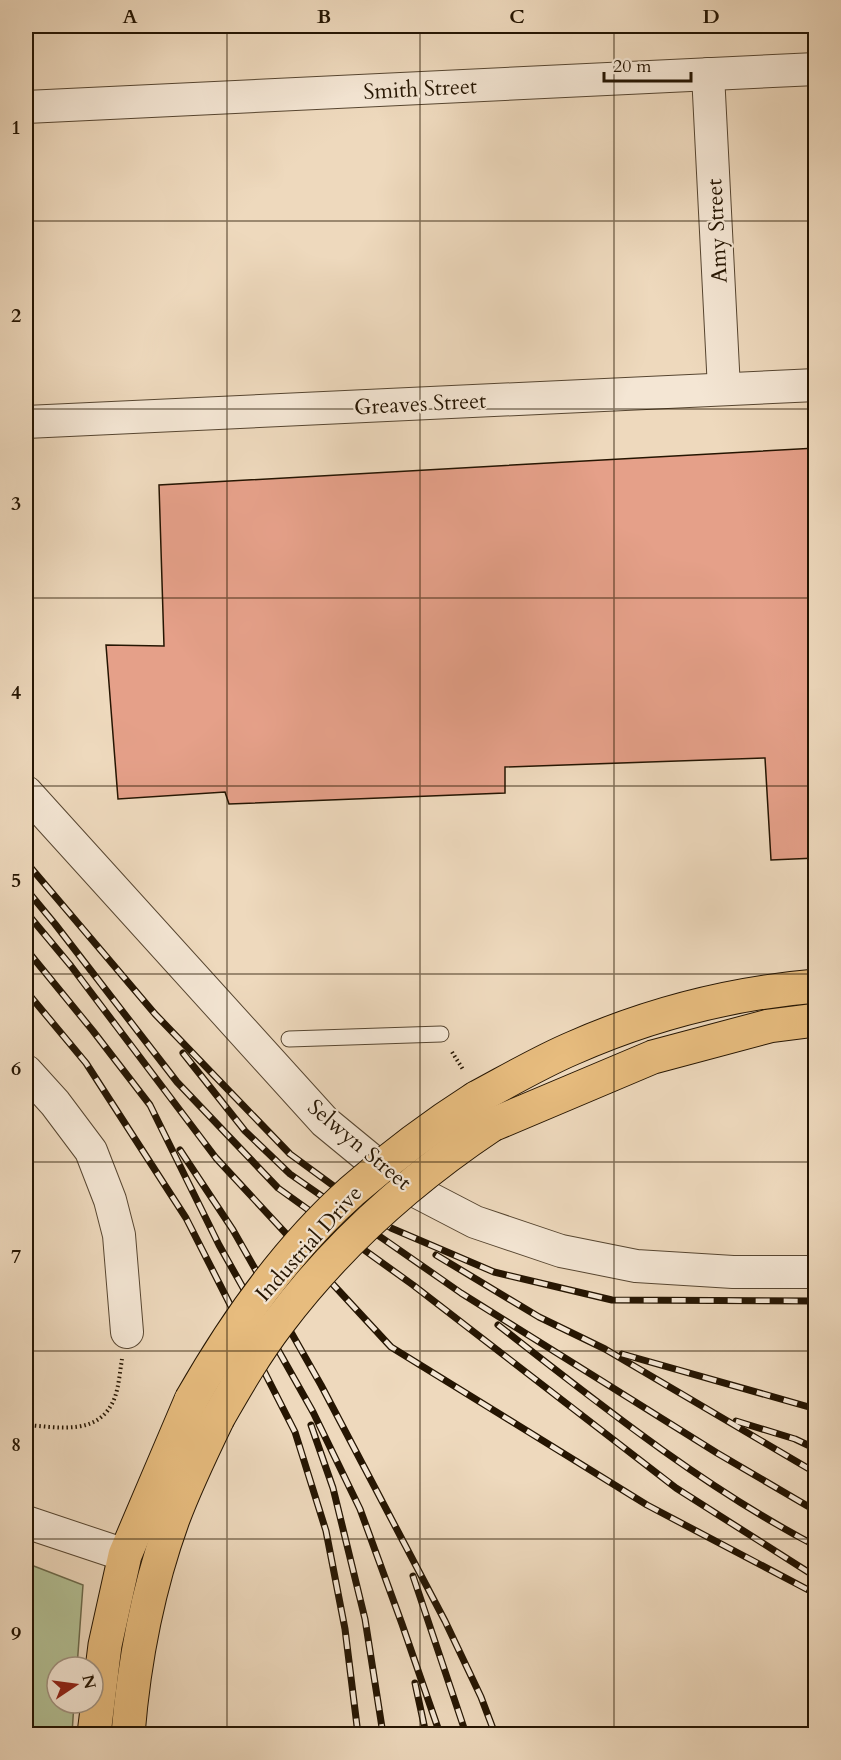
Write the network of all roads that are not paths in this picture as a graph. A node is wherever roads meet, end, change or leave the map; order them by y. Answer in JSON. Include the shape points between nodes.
{"nodes":[{"id":1,"x":816,"y":69,"type":"edge"},
{"id":2,"x":708,"y":74,"type":"junction"},
{"id":3,"x":26,"y":107,"type":"edge"},
{"id":4,"x":816,"y":385,"type":"edge"},
{"id":5,"x":723,"y":389,"type":"junction"},
{"id":6,"x":26,"y":422,"type":"edge"},
{"id":7,"x":26,"y":792,"type":"edge"},
{"id":8,"x":816,"y":986,"type":"edge"},
{"id":9,"x":816,"y":1020,"type":"edge"},
{"id":10,"x":441,"y":1034,"type":"dead end"},
{"id":11,"x":289,"y":1039,"type":"dead end"},
{"id":12,"x":26,"y":1071,"type":"edge"},
{"id":13,"x":816,"y":1272,"type":"edge"},
{"id":14,"x":128,"y":1332,"type":"road end"},
{"id":15,"x":26,"y":1522,"type":"edge"},
{"id":16,"x":125,"y":1556,"type":"junction"},
{"id":17,"x":94,"y":1734,"type":"edge"},
{"id":18,"x":128,"y":1734,"type":"edge"}],
"edges":[{"from":1,"to":2,"type":"street","name":"Smith Street"},
{"from":2,"to":3,"type":"street","name":"Smith Street"},
{"from":2,"to":5,"type":"street","name":"Amy Street"},
{"from":4,"to":5,"type":"street","name":"Greaves Street"},
{"from":5,"to":6,"type":"street","name":"Greaves Street"},
{"from":7,"to":13,"type":"street","name":"Selwyn Street","via":[[325,1122],[398,1182],[475,1222],[561,1251],[636,1266]]},
{"from":8,"to":16,"type":"highway","name":"Industrial Drive","bridge":true,"via":[[769,990],[651,1017],[572,1048],[476,1098],[393,1157],[318,1226],[250,1307],[217,1355],[191,1400]]},
{"from":9,"to":18,"type":"highway","name":"Industrial Drive","bridge":true,"via":[[770,1026],[653,1057],[492,1125],[424,1173],[346,1244],[278,1323],[248,1367],[190,1476],[157,1568],[135,1665]]},
{"from":10,"to":11,"type":"lane"},
{"from":12,"to":14,"type":"street","via":[[92,1151],[119,1235]]},
{"from":15,"to":16,"type":"street"},
{"from":16,"to":17,"type":"highway","name":"Industrial Drive","via":[[105,1645]]}]}
